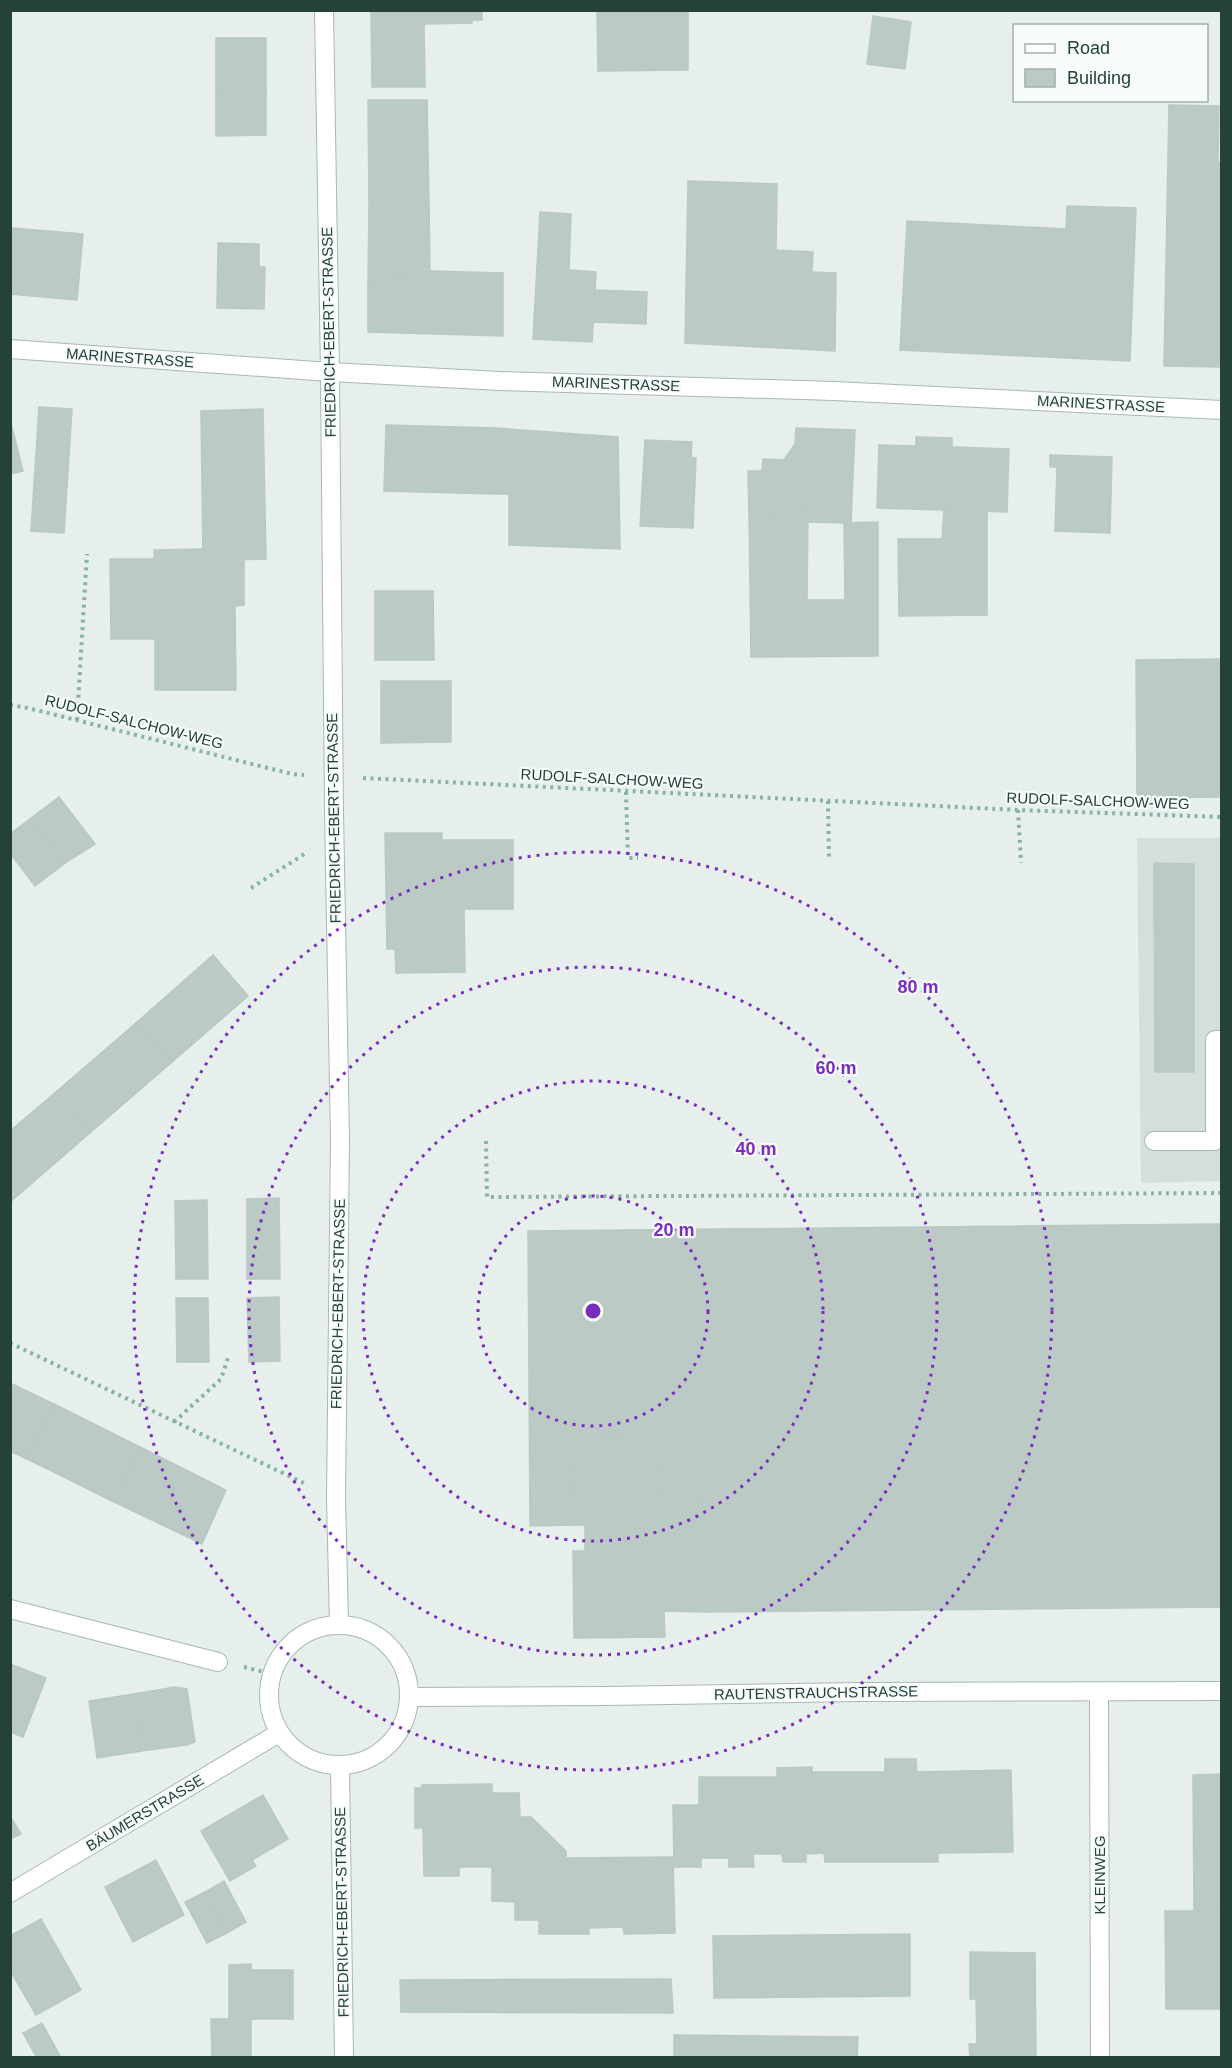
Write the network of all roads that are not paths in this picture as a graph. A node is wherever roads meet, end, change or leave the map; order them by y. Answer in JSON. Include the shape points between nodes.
{"nodes":[{"id":1,"x":324,"y":10,"type":"edge"},
{"id":2,"x":10,"y":349,"type":"edge"},
{"id":3,"x":330,"y":372,"type":"junction"},
{"id":4,"x":1221,"y":410,"type":"edge"},
{"id":5,"x":1221,"y":1040,"type":"edge"},
{"id":6,"x":1154,"y":1141,"type":"dead end"},
{"id":7,"x":10,"y":1609,"type":"edge"},
{"id":8,"x":339,"y":1625,"type":"junction"},
{"id":9,"x":218,"y":1662,"type":"dead end"},
{"id":10,"x":1221,"y":1691,"type":"edge"},
{"id":11,"x":1099,"y":1692,"type":"junction"},
{"id":12,"x":410,"y":1697,"type":"junction"},
{"id":13,"x":279,"y":1733,"type":"junction"},
{"id":14,"x":340,"y":1767,"type":"junction"},
{"id":15,"x":10,"y":1893,"type":"edge"},
{"id":16,"x":344,"y":2058,"type":"edge"},
{"id":17,"x":1100,"y":2058,"type":"edge"}],
"edges":[{"from":1,"to":3,"type":"street","name":"FRIEDRICH-EBERT-STRASSE"},
{"from":2,"to":3,"type":"street","name":"MARINESTRASSE"},
{"from":3,"to":4,"type":"street","name":"MARINESTRASSE"},
{"from":3,"to":8,"type":"street","name":"FRIEDRICH-EBERT-STRASSE","via":[[340,1140],[336,1498]]},
{"from":5,"to":6,"type":"street","via":[[1215,1040],[1215,1141]]},
{"from":7,"to":9,"type":"street"},
{"from":8,"to":12,"type":"street","via":[[375,1634],[390,1646],[408,1678]]},
{"from":8,"to":13,"type":"street","via":[[317,1629],[297,1639],[282,1654],[268,1694]]},
{"from":10,"to":11,"type":"street","name":"RAUTENSTRAUCHSTRASSE"},
{"from":11,"to":12,"type":"street","name":"RAUTENSTRAUCHSTRASSE"},
{"from":11,"to":17,"type":"street","name":"KLEINWEG"},
{"from":12,"to":14,"type":"street","via":[[407,1718],[396,1738],[361,1763]]},
{"from":13,"to":14,"type":"street","via":[[295,1750],[316,1762]]},
{"from":13,"to":15,"type":"street","name":"BÄUMERSTRASSE"},
{"from":14,"to":16,"type":"street","name":"FRIEDRICH-EBERT-STRASSE"}]}
